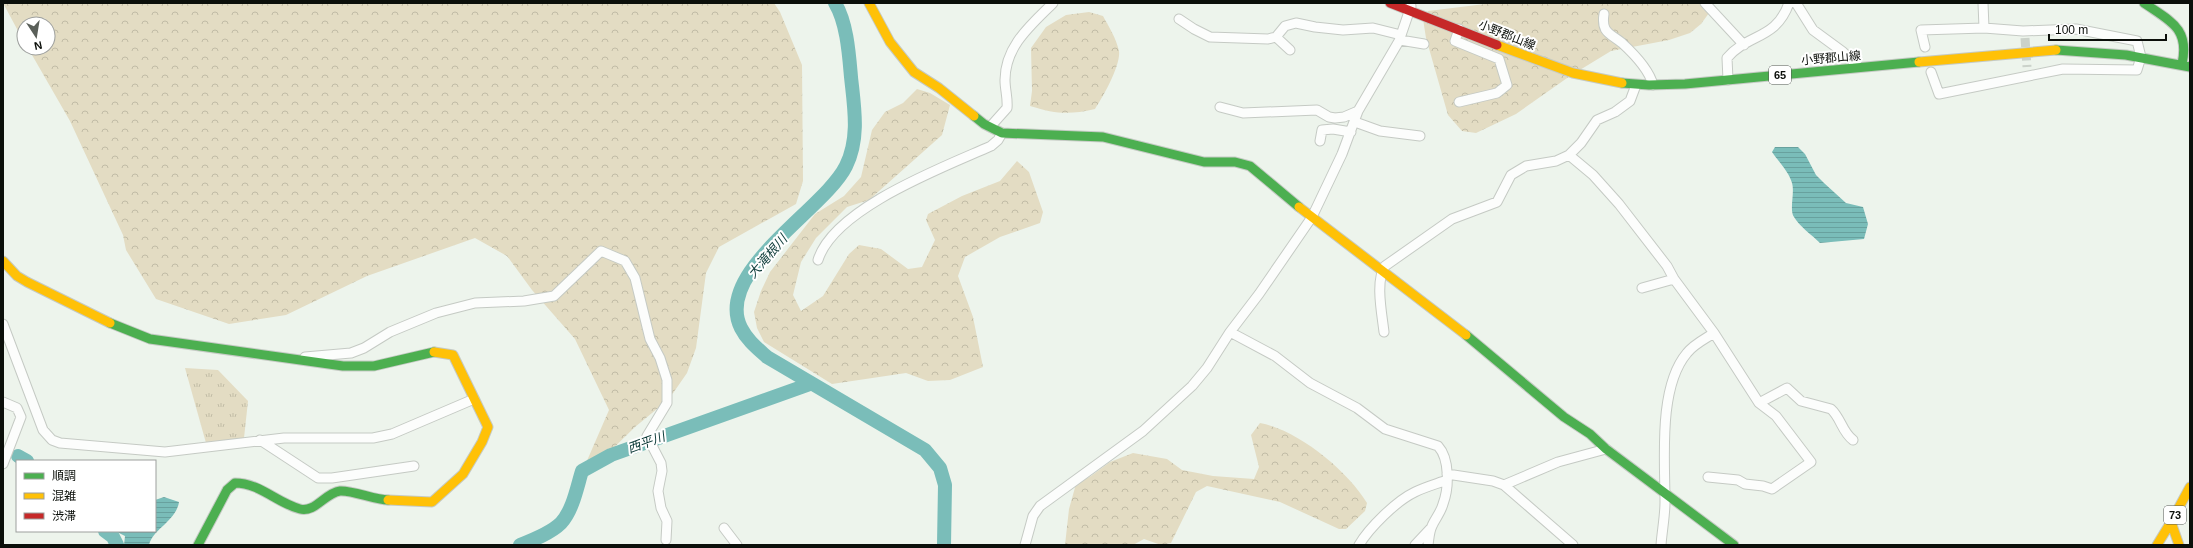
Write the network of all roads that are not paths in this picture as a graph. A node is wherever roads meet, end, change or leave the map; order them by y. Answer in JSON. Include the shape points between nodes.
{"nodes":[{"id":1,"x":869,"y":3,"type":"edge"},
{"id":2,"x":1053,"y":3,"type":"edge"},
{"id":3,"x":1390,"y":3,"type":"edge"},
{"id":4,"x":1705,"y":3,"type":"edge"},
{"id":5,"x":1789,"y":3,"type":"edge"},
{"id":6,"x":1796,"y":3,"type":"edge"},
{"id":7,"x":1983,"y":3,"type":"edge"},
{"id":8,"x":2144,"y":3,"type":"edge"},
{"id":9,"x":1411,"y":6,"type":"edge"},
{"id":10,"x":1604,"y":14,"type":"dead end"},
{"id":11,"x":1179,"y":19,"type":"dead end"},
{"id":12,"x":1984,"y":28,"type":"junction"},
{"id":13,"x":1460,"y":29,"type":"junction"},
{"id":14,"x":1276,"y":37,"type":"junction"},
{"id":15,"x":1401,"y":38,"type":"junction"},
{"id":16,"x":1424,"y":44,"type":"dead end"},
{"id":17,"x":1744,"y":45,"type":"junction"},
{"id":18,"x":1925,"y":47,"type":"dead end"},
{"id":19,"x":1290,"y":50,"type":"dead end"},
{"id":20,"x":2141,"y":57,"type":"junction"},
{"id":21,"x":2186,"y":66,"type":"edge"},
{"id":22,"x":1859,"y":67,"type":"junction"},
{"id":23,"x":1931,"y":72,"type":"dead end"},
{"id":24,"x":1728,"y":80,"type":"junction"},
{"id":25,"x":1636,"y":84,"type":"junction"},
{"id":26,"x":1652,"y":85,"type":"junction"},
{"id":27,"x":1459,"y":102,"type":"dead end"},
{"id":28,"x":1220,"y":107,"type":"dead end"},
{"id":29,"x":1358,"y":111,"type":"junction"},
{"id":30,"x":1355,"y":122,"type":"junction"},
{"id":31,"x":990,"y":127,"type":"junction"},
{"id":32,"x":1002,"y":132,"type":"junction"},
{"id":33,"x":1351,"y":132,"type":"junction"},
{"id":34,"x":1420,"y":136,"type":"dead end"},
{"id":35,"x":1320,"y":141,"type":"dead end"},
{"id":36,"x":1569,"y":155,"type":"junction"},
{"id":37,"x":1312,"y":218,"type":"junction"},
{"id":38,"x":818,"y":260,"type":"dead end"},
{"id":39,"x":3,"y":261,"type":"edge"},
{"id":40,"x":1381,"y":272,"type":"junction"},
{"id":41,"x":1674,"y":279,"type":"junction"},
{"id":42,"x":1642,"y":288,"type":"dead end"},
{"id":43,"x":3,"y":324,"type":"edge"},
{"id":44,"x":1230,"y":332,"type":"junction"},
{"id":45,"x":1384,"y":332,"type":"dead end"},
{"id":46,"x":1714,"y":334,"type":"junction"},
{"id":47,"x":294,"y":358,"type":"junction"},
{"id":48,"x":474,"y":399,"type":"junction"},
{"id":49,"x":3,"y":402,"type":"edge"},
{"id":50,"x":1759,"y":403,"type":"junction"},
{"id":51,"x":260,"y":440,"type":"junction"},
{"id":52,"x":1853,"y":440,"type":"dead end"},
{"id":53,"x":1606,"y":449,"type":"junction"},
{"id":54,"x":3,"y":464,"type":"edge"},
{"id":55,"x":414,"y":466,"type":"dead end"},
{"id":56,"x":1447,"y":477,"type":"junction"},
{"id":57,"x":1708,"y":477,"type":"dead end"},
{"id":58,"x":1504,"y":484,"type":"junction"},
{"id":59,"x":2190,"y":487,"type":"edge"},
{"id":60,"x":1664,"y":492,"type":"junction"},
{"id":61,"x":2171,"y":522,"type":"junction"},
{"id":62,"x":724,"y":528,"type":"dead end"},
{"id":63,"x":1431,"y":528,"type":"junction"},
{"id":64,"x":666,"y":540,"type":"dead end"},
{"id":65,"x":198,"y":545,"type":"edge"},
{"id":66,"x":737,"y":545,"type":"edge"},
{"id":67,"x":1025,"y":545,"type":"edge"},
{"id":68,"x":1358,"y":545,"type":"edge"},
{"id":69,"x":1415,"y":545,"type":"edge"},
{"id":70,"x":1428,"y":545,"type":"edge"},
{"id":71,"x":1572,"y":545,"type":"edge"},
{"id":72,"x":1661,"y":545,"type":"edge"},
{"id":73,"x":1734,"y":545,"type":"edge"},
{"id":74,"x":2157,"y":545,"type":"edge"},
{"id":75,"x":2179,"y":545,"type":"edge"}],
"edges":[{"from":1,"to":31,"type":"street","via":[[890,42],[914,72]]},
{"from":2,"to":31,"type":"street","via":[[1033,22],[1011,51],[1005,81],[1007,108]]},
{"from":3,"to":9,"type":"street","name":"小野郡山線","number":"65"},
{"from":4,"to":17,"type":"street"},
{"from":5,"to":17,"type":"street","via":[[1782,19],[1775,27]]},
{"from":6,"to":22,"type":"street","via":[[1813,30]]},
{"from":7,"to":12,"type":"street"},
{"from":8,"to":21,"type":"street","via":[[2181,31],[2186,44]]},
{"from":9,"to":13,"type":"street","name":"小野郡山線","number":"65"},
{"from":9,"to":15,"type":"street"},
{"from":10,"to":26,"type":"street","via":[[1604,27],[1610,36],[1621,42],[1643,65],[1650,75]]},
{"from":11,"to":14,"type":"street","via":[[1210,37]]},
{"from":12,"to":18,"type":"street","via":[[1922,30]]},
{"from":12,"to":20,"type":"street","via":[[2024,34],[2076,29],[2137,41]]},
{"from":13,"to":25,"type":"street","name":"小野郡山線","number":"65","via":[[1543,62],[1576,72]]},
{"from":13,"to":27,"type":"street","via":[[1455,41],[1500,59],[1507,85],[1497,93]]},
{"from":14,"to":15,"type":"street","via":[[1285,26],[1296,23],[1343,30],[1373,28]]},
{"from":14,"to":19,"type":"street"},
{"from":15,"to":16,"type":"street"},
{"from":15,"to":29,"type":"street"},
{"from":17,"to":24,"type":"street","via":[[1727,58]]},
{"from":20,"to":21,"type":"street","name":"小野郡山線","number":"65"},
{"from":20,"to":22,"type":"street","name":"小野郡山線","number":"65","via":[[2079,50],[2050,50]]},
{"from":20,"to":23,"type":"street","via":[[2137,70],[2072,68],[2028,71],[1939,94]]},
{"from":22,"to":24,"type":"street","name":"小野郡山線","number":"65"},
{"from":24,"to":26,"type":"street","name":"小野郡山線","number":"65"},
{"from":25,"to":26,"type":"street","name":"小野郡山線","number":"65"},
{"from":25,"to":36,"type":"street","via":[[1626,106],[1597,120]]},
{"from":28,"to":29,"type":"street","via":[[1243,113],[1317,110],[1335,118]]},
{"from":29,"to":30,"type":"street"},
{"from":30,"to":33,"type":"street"},
{"from":30,"to":34,"type":"street","via":[[1380,131]]},
{"from":31,"to":32,"type":"street"},
{"from":32,"to":37,"type":"street","via":[[1104,137],[1204,162],[1235,162],[1250,166]]},
{"from":32,"to":38,"type":"street","via":[[991,146],[937,169],[846,222],[831,236]]},
{"from":33,"to":35,"type":"street","via":[[1322,130]]},
{"from":33,"to":37,"type":"street"},
{"from":36,"to":40,"type":"street","via":[[1556,161],[1526,166],[1511,175],[1497,202],[1452,219],[1393,259]]},
{"from":36,"to":41,"type":"street","via":[[1593,175],[1619,204],[1668,266]]},
{"from":37,"to":40,"type":"street"},
{"from":37,"to":44,"type":"street"},
{"from":39,"to":47,"type":"street","via":[[26,282],[140,337]]},
{"from":40,"to":45,"type":"street","via":[[1380,299]]},
{"from":40,"to":53,"type":"street","via":[[1470,338]]},
{"from":41,"to":42,"type":"street"},
{"from":41,"to":46,"type":"street"},
{"from":43,"to":51,"type":"street","via":[[41,424],[52,440],[72,445],[165,452]]},
{"from":44,"to":56,"type":"street","via":[[1275,356],[1310,383],[1357,408],[1385,429],[1438,446],[1443,451]]},
{"from":44,"to":67,"type":"street","via":[[1207,368],[1175,402],[1106,460],[1040,506],[1033,516]]},
{"from":46,"to":50,"type":"street"},
{"from":46,"to":60,"type":"street","via":[[1686,353],[1675,372],[1666,414]]},
{"from":47,"to":48,"type":"street","via":[[361,367],[429,352],[446,351],[453,355],[461,368]]},
{"from":47,"to":64,"type":"street","via":[[351,353],[390,332],[443,311],[475,303],[554,296],[601,251],[624,261],[635,278],[650,340],[660,358],[667,380],[667,403],[647,436],[661,463],[658,491],[661,508],[667,521]]},
{"from":48,"to":51,"type":"street","via":[[392,434],[373,438],[307,436]]},
{"from":48,"to":65,"type":"street","via":[[488,427],[482,442],[463,474],[432,502],[381,500],[341,491],[330,495],[310,509],[300,509],[247,483],[235,483],[227,490]]},
{"from":49,"to":54,"type":"street","via":[[17,408],[21,417]]},
{"from":50,"to":52,"type":"street","via":[[1787,388],[1801,401],[1831,409],[1846,434]]},
{"from":50,"to":57,"type":"street","via":[[1776,416],[1811,462],[1772,489],[1745,484],[1738,480]]},
{"from":51,"to":55,"type":"street","via":[[318,478]]},
{"from":53,"to":58,"type":"street","via":[[1558,462]]},
{"from":53,"to":60,"type":"street"},
{"from":56,"to":58,"type":"street"},
{"from":56,"to":63,"type":"street","via":[[1443,504]]},
{"from":56,"to":68,"type":"street","via":[[1413,493],[1397,504]]},
{"from":58,"to":71,"type":"street"},
{"from":59,"to":61,"type":"street","number":"73"},
{"from":60,"to":72,"type":"street"},
{"from":60,"to":73,"type":"street"},
{"from":61,"to":74,"type":"street"},
{"from":61,"to":75,"type":"street","number":"73"},
{"from":62,"to":66,"type":"street"},
{"from":63,"to":69,"type":"street"},
{"from":63,"to":70,"type":"street"}]}
